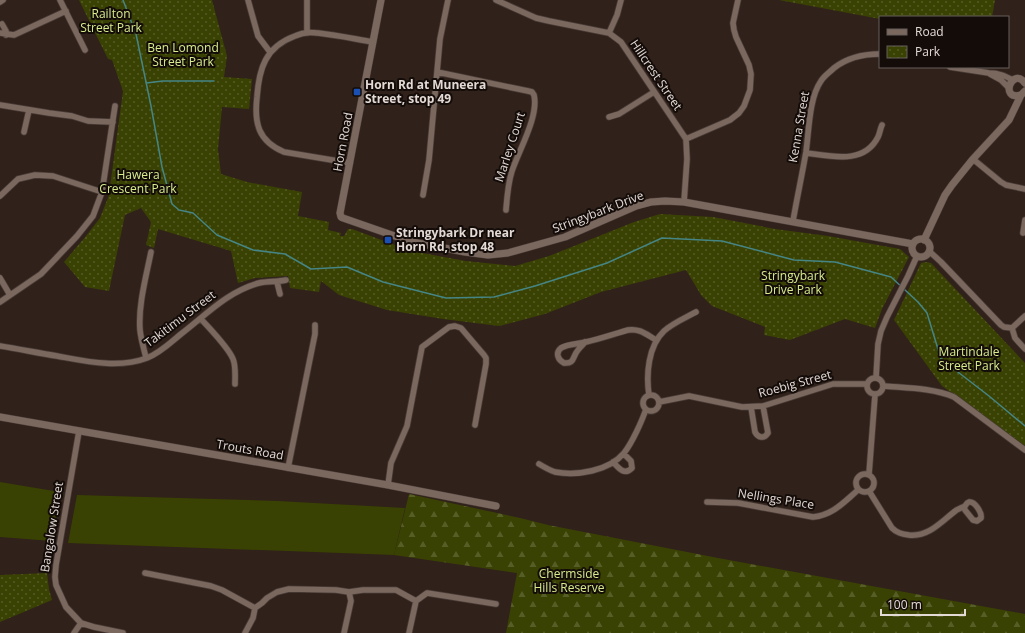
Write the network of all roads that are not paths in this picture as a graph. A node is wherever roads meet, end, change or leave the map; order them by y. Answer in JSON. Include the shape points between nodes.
{"nodes":[{"id":1,"x":3,"y":0,"type":"edge"},
{"id":2,"x":60,"y":0,"type":"edge"},
{"id":3,"x":248,"y":0,"type":"edge"},
{"id":4,"x":307,"y":0,"type":"edge"},
{"id":5,"x":381,"y":0,"type":"edge"},
{"id":6,"x":448,"y":0,"type":"edge"},
{"id":7,"x":496,"y":0,"type":"edge"},
{"id":8,"x":621,"y":0,"type":"edge"},
{"id":9,"x":738,"y":0,"type":"edge"},
{"id":10,"x":0,"y":2,"type":"edge"},
{"id":11,"x":66,"y":11,"type":"junction"},
{"id":12,"x":2,"y":24,"type":"dead end"},
{"id":13,"x":307,"y":32,"type":"junction"},
{"id":14,"x":609,"y":32,"type":"junction"},
{"id":15,"x":3,"y":34,"type":"edge"},
{"id":16,"x":373,"y":42,"type":"junction"},
{"id":17,"x":85,"y":50,"type":"dead end"},
{"id":18,"x":270,"y":52,"type":"junction"},
{"id":19,"x":879,"y":54,"type":"edge"},
{"id":20,"x":956,"y":68,"type":"edge"},
{"id":21,"x":437,"y":72,"type":"junction"},
{"id":22,"x":989,"y":74,"type":"junction"},
{"id":23,"x":1013,"y":80,"type":"junction"},
{"id":24,"x":1024,"y":82,"type":"edge"},
{"id":25,"x":1011,"y":91,"type":"junction"},
{"id":26,"x":654,"y":92,"type":"junction"},
{"id":27,"x":1023,"y":93,"type":"edge"},
{"id":28,"x":0,"y":105,"type":"edge"},
{"id":29,"x":114,"y":106,"type":"dead end"},
{"id":30,"x":29,"y":110,"type":"junction"},
{"id":31,"x":609,"y":116,"type":"dead end"},
{"id":32,"x":1009,"y":120,"type":"junction"},
{"id":33,"x":113,"y":122,"type":"junction"},
{"id":34,"x":882,"y":125,"type":"dead end"},
{"id":35,"x":24,"y":132,"type":"dead end"},
{"id":36,"x":686,"y":139,"type":"junction"},
{"id":37,"x":806,"y":153,"type":"junction"},
{"id":38,"x":973,"y":159,"type":"junction"},
{"id":39,"x":350,"y":163,"type":"junction"},
{"id":40,"x":1025,"y":189,"type":"edge"},
{"id":41,"x":102,"y":192,"type":"junction"},
{"id":42,"x":423,"y":195,"type":"dead end"},
{"id":43,"x":0,"y":196,"type":"edge"},
{"id":44,"x":684,"y":202,"type":"junction"},
{"id":45,"x":506,"y":210,"type":"dead end"},
{"id":46,"x":341,"y":217,"type":"joint"},
{"id":47,"x":1025,"y":220,"type":"edge"},
{"id":48,"x":793,"y":222,"type":"junction"},
{"id":49,"x":1023,"y":233,"type":"dead end"},
{"id":50,"x":924,"y":240,"type":"junction"},
{"id":51,"x":913,"y":244,"type":"junction"},
{"id":52,"x":929,"y":251,"type":"junction"},
{"id":53,"x":151,"y":252,"type":"dead end"},
{"id":54,"x":917,"y":256,"type":"junction"},
{"id":55,"x":0,"y":278,"type":"edge"},
{"id":56,"x":286,"y":280,"type":"dead end"},
{"id":57,"x":277,"y":282,"type":"junction"},
{"id":58,"x":280,"y":294,"type":"dead end"},
{"id":59,"x":10,"y":295,"type":"junction"},
{"id":60,"x":0,"y":302,"type":"edge"},
{"id":61,"x":696,"y":312,"type":"dead end"},
{"id":62,"x":1025,"y":316,"type":"edge"},
{"id":63,"x":201,"y":319,"type":"junction"},
{"id":64,"x":315,"y":325,"type":"dead end"},
{"id":65,"x":1012,"y":328,"type":"junction"},
{"id":66,"x":656,"y":340,"type":"junction"},
{"id":67,"x":585,"y":342,"type":"junction"},
{"id":68,"x":0,"y":346,"type":"edge"},
{"id":69,"x":1025,"y":349,"type":"edge"},
{"id":70,"x":146,"y":358,"type":"junction"},
{"id":71,"x":876,"y":378,"type":"junction"},
{"id":72,"x":235,"y":384,"type":"dead end"},
{"id":73,"x":867,"y":384,"type":"junction"},
{"id":74,"x":884,"y":386,"type":"junction"},
{"id":75,"x":649,"y":395,"type":"junction"},
{"id":76,"x":875,"y":395,"type":"junction"},
{"id":77,"x":659,"y":402,"type":"junction"},
{"id":78,"x":763,"y":406,"type":"junction"},
{"id":79,"x":751,"y":407,"type":"junction"},
{"id":80,"x":646,"y":409,"type":"junction"},
{"id":81,"x":0,"y":417,"type":"edge"},
{"id":82,"x":475,"y":425,"type":"dead end"},
{"id":83,"x":80,"y":431,"type":"junction"},
{"id":84,"x":1025,"y":450,"type":"edge"},
{"id":85,"x":624,"y":454,"type":"junction"},
{"id":86,"x":613,"y":462,"type":"junction"},
{"id":87,"x":539,"y":464,"type":"dead end"},
{"id":88,"x":288,"y":468,"type":"junction"},
{"id":89,"x":869,"y":474,"type":"junction"},
{"id":90,"x":388,"y":485,"type":"junction"},
{"id":91,"x":858,"y":490,"type":"junction"},
{"id":92,"x":869,"y":492,"type":"junction"},
{"id":93,"x":707,"y":502,"type":"dead end"},
{"id":94,"x":496,"y":506,"type":"dead end"},
{"id":95,"x":964,"y":507,"type":"dead end"},
{"id":96,"x":145,"y":573,"type":"dead end"},
{"id":97,"x":349,"y":592,"type":"junction"},
{"id":98,"x":416,"y":601,"type":"junction"},
{"id":99,"x":496,"y":604,"type":"dead end"},
{"id":100,"x":255,"y":608,"type":"junction"},
{"id":101,"x":81,"y":623,"type":"junction"},
{"id":102,"x":74,"y":633,"type":"edge"},
{"id":103,"x":123,"y":633,"type":"edge"},
{"id":104,"x":245,"y":633,"type":"edge"},
{"id":105,"x":344,"y":633,"type":"edge"},
{"id":106,"x":409,"y":633,"type":"edge"}],
"edges":[{"from":1,"to":10,"type":"street"},
{"from":2,"to":11,"type":"street"},
{"from":3,"to":18,"type":"street","via":[[258,36]]},
{"from":4,"to":13,"type":"street"},
{"from":5,"to":16,"type":"street","name":"Horn Road"},
{"from":6,"to":21,"type":"street","via":[[440,39]]},
{"from":7,"to":14,"type":"street","via":[[536,18]]},
{"from":8,"to":14,"type":"street"},
{"from":9,"to":36,"type":"street","via":[[733,23],[736,37],[749,65],[750,90],[739,114]]},
{"from":11,"to":15,"type":"street","via":[[14,35]]},
{"from":11,"to":17,"type":"street"},
{"from":12,"to":15,"type":"street","via":[[6,31]]},
{"from":13,"to":16,"type":"street"},
{"from":13,"to":18,"type":"street","via":[[278,44]]},
{"from":14,"to":26,"type":"street","name":"Hillcrest Street","via":[[620,42]]},
{"from":16,"to":39,"type":"street","name":"Horn Road"},
{"from":18,"to":39,"type":"street","via":[[259,78],[256,105],[260,132],[268,143],[284,152]]},
{"from":19,"to":37,"type":"street","name":"Kenna Street","via":[[862,55],[845,61],[821,80],[813,99]]},
{"from":20,"to":22,"type":"street"},
{"from":21,"to":42,"type":"street","via":[[429,160]]},
{"from":21,"to":45,"type":"street","name":"Marley Court","via":[[528,91],[534,95],[535,106],[512,171]]},
{"from":22,"to":23,"type":"street","via":[[996,73]]},
{"from":22,"to":25,"type":"street","via":[[1001,80]]},
{"from":23,"to":24,"type":"street"},
{"from":23,"to":25,"type":"street","via":[[1010,83]]},
{"from":25,"to":27,"type":"street","via":[[1017,96]]},
{"from":25,"to":32,"type":"street"},
{"from":26,"to":31,"type":"street","via":[[619,114]]},
{"from":26,"to":36,"type":"street","name":"Hillcrest Street"},
{"from":27,"to":32,"type":"street"},
{"from":28,"to":30,"type":"street"},
{"from":29,"to":33,"type":"street"},
{"from":30,"to":33,"type":"street","via":[[88,121]]},
{"from":30,"to":35,"type":"street"},
{"from":32,"to":38,"type":"street"},
{"from":33,"to":41,"type":"street"},
{"from":34,"to":37,"type":"street","via":[[874,143],[856,156]]},
{"from":36,"to":44,"type":"street"},
{"from":37,"to":48,"type":"street","name":"Kenna Street"},
{"from":38,"to":40,"type":"street","via":[[1006,185]]},
{"from":38,"to":50,"type":"street","via":[[945,195]]},
{"from":39,"to":46,"type":"street","name":"Horn Road"},
{"from":41,"to":43,"type":"street","via":[[53,176],[35,175],[18,179]]},
{"from":41,"to":59,"type":"street","via":[[93,216],[77,236],[41,274]]},
{"from":44,"to":46,"type":"street","name":"Stringybark Drive","via":[[651,202],[636,206],[565,238],[508,253],[488,255],[412,242]]},
{"from":44,"to":48,"type":"street","name":"Stringybark Drive"},
{"from":47,"to":49,"type":"street"},
{"from":48,"to":51,"type":"street","name":"Stringybark Drive"},
{"from":50,"to":51,"type":"street","via":[[919,239]]},
{"from":50,"to":52,"type":"street","via":[[929,246]]},
{"from":51,"to":54,"type":"street","via":[[913,252]]},
{"from":52,"to":54,"type":"street","via":[[922,257]]},
{"from":52,"to":65,"type":"street","via":[[1000,325]]},
{"from":53,"to":70,"type":"street","via":[[140,317],[140,331]]},
{"from":54,"to":71,"type":"street","via":[[881,332]]},
{"from":55,"to":59,"type":"street"},
{"from":56,"to":57,"type":"street","name":"Takitimu Street"},
{"from":57,"to":58,"type":"street"},
{"from":57,"to":63,"type":"street","name":"Takitimu Street","via":[[261,282],[235,293]]},
{"from":59,"to":60,"type":"street"},
{"from":61,"to":66,"type":"street","via":[[663,331]]},
{"from":62,"to":65,"type":"street"},
{"from":63,"to":70,"type":"street","name":"Takitimu Street","via":[[159,352]]},
{"from":63,"to":72,"type":"street","via":[[234,360]]},
{"from":64,"to":88,"type":"street"},
{"from":65,"to":69,"type":"street","via":[[1015,338]]},
{"from":66,"to":67,"type":"street","via":[[633,329]]},
{"from":66,"to":75,"type":"street","via":[[648,371]]},
{"from":67,"to":67,"type":"street","via":[[572,361],[566,364],[560,360],[560,349]]},
{"from":68,"to":70,"type":"street","name":"Takitimu Street","via":[[106,363],[126,363]]},
{"from":71,"to":73,"type":"street","via":[[869,380]]},
{"from":71,"to":74,"type":"street","via":[[882,381]]},
{"from":73,"to":76,"type":"street","via":[[868,390]]},
{"from":73,"to":78,"type":"street","name":"Roebig Street","via":[[833,384]]},
{"from":74,"to":76,"type":"street","via":[[881,392]]},
{"from":74,"to":84,"type":"street","via":[[935,391],[954,397]]},
{"from":75,"to":77,"type":"street","via":[[657,397]]},
{"from":75,"to":80,"type":"street","via":[[643,402]]},
{"from":76,"to":89,"type":"street"},
{"from":77,"to":79,"type":"street","name":"Roebig Street","via":[[689,396]]},
{"from":77,"to":80,"type":"street","name":"Roebig Street","via":[[655,410]]},
{"from":78,"to":79,"type":"street","name":"Roebig Street"},
{"from":78,"to":79,"type":"street","via":[[768,429],[768,433],[763,437],[757,435]]},
{"from":80,"to":85,"type":"street"},
{"from":81,"to":83,"type":"street","name":"Trouts Road"},
{"from":82,"to":90,"type":"street","via":[[486,358],[461,328],[450,327],[422,347],[407,426],[391,463]]},
{"from":83,"to":88,"type":"street","name":"Trouts Road"},
{"from":83,"to":101,"type":"street","name":"Bangalow Street","via":[[55,577],[66,607]]},
{"from":85,"to":86,"type":"street"},
{"from":85,"to":86,"type":"street","via":[[631,461],[632,468],[623,471]]},
{"from":86,"to":87,"type":"street","via":[[598,469],[572,473],[554,472]]},
{"from":88,"to":90,"type":"street","name":"Trouts Road"},
{"from":89,"to":91,"type":"street","via":[[858,476],[855,485]]},
{"from":89,"to":92,"type":"street","via":[[874,481]]},
{"from":90,"to":94,"type":"street","name":"Trouts Road"},
{"from":91,"to":92,"type":"street"},
{"from":91,"to":93,"type":"street","name":"Nellings Place","via":[[833,511],[813,518],[738,503]]},
{"from":92,"to":95,"type":"street","via":[[892,528],[907,535],[925,534]]},
{"from":96,"to":100,"type":"street","via":[[211,586]]},
{"from":97,"to":98,"type":"street","via":[[396,590]]},
{"from":97,"to":100,"type":"street","via":[[289,589],[277,592]]},
{"from":97,"to":105,"type":"street","via":[[351,601]]},
{"from":98,"to":99,"type":"street","via":[[427,593]]},
{"from":98,"to":106,"type":"street"},
{"from":100,"to":104,"type":"street"},
{"from":101,"to":102,"type":"street"},
{"from":101,"to":103,"type":"street"}]}
